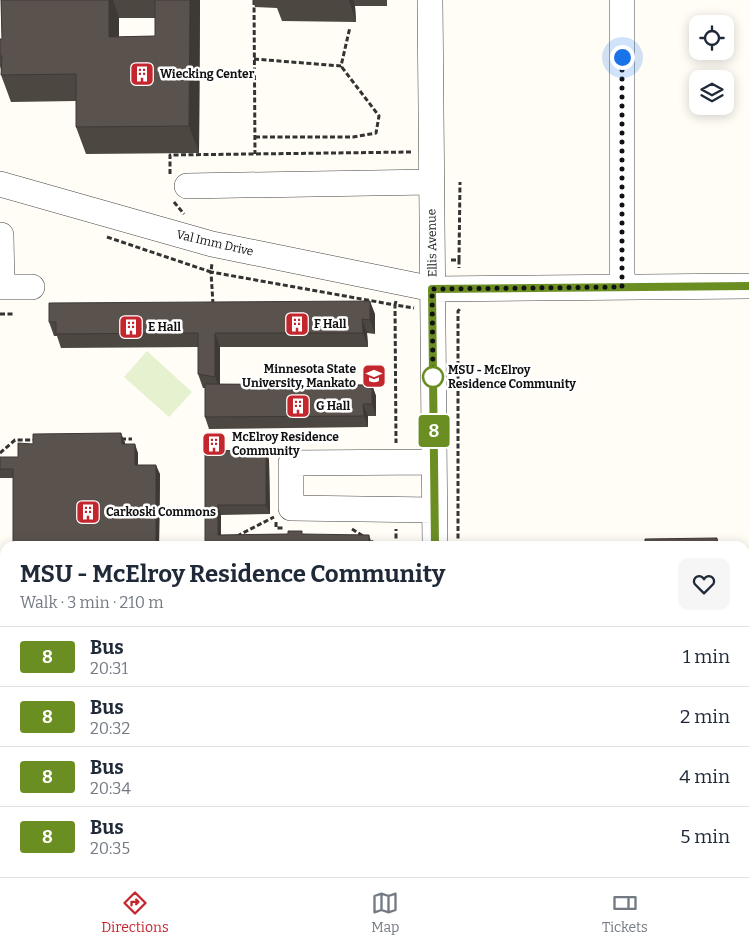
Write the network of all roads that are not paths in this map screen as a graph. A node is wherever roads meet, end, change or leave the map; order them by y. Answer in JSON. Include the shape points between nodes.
{"nodes":[{"id":1,"x":430,"y":0,"type":"edge"},
{"id":2,"x":622,"y":0,"type":"edge"},
{"id":3,"x":431,"y":182,"type":"junction"},
{"id":4,"x":0,"y":184,"type":"edge"},
{"id":5,"x":176,"y":188,"type":"road end"},
{"id":6,"x":0,"y":235,"type":"edge"},
{"id":7,"x":749,"y":286,"type":"edge"},
{"id":8,"x":1,"y":287,"type":"edge"},
{"id":9,"x":32,"y":287,"type":"dead end"},
{"id":10,"x":622,"y":287,"type":"junction"},
{"id":11,"x":432,"y":289,"type":"junction"},
{"id":12,"x":434,"y":462,"type":"junction"},
{"id":13,"x":434,"y":510,"type":"junction"},
{"id":14,"x":435,"y":541,"type":"edge"}],
"edges":[{"from":1,"to":3,"type":"street","name":"Ellis Avenue"},
{"from":2,"to":10,"type":"street"},
{"from":3,"to":5,"type":"street"},
{"from":3,"to":11,"type":"street","name":"Ellis Avenue"},
{"from":4,"to":11,"type":"street","name":"Val Imm Drive","via":[[212,244]]},
{"from":6,"to":8,"type":"street"},
{"from":7,"to":10,"type":"street","name":"Val Imm Drive"},
{"from":8,"to":9,"type":"street"},
{"from":10,"to":11,"type":"street","name":"Val Imm Drive"},
{"from":11,"to":12,"type":"street","name":"Ellis Avenue"},
{"from":12,"to":13,"type":"street","name":"Ellis Avenue"},
{"from":12,"to":13,"type":"street","via":[[291,463],[291,508]]},
{"from":13,"to":14,"type":"street","name":"Ellis Avenue"}]}
